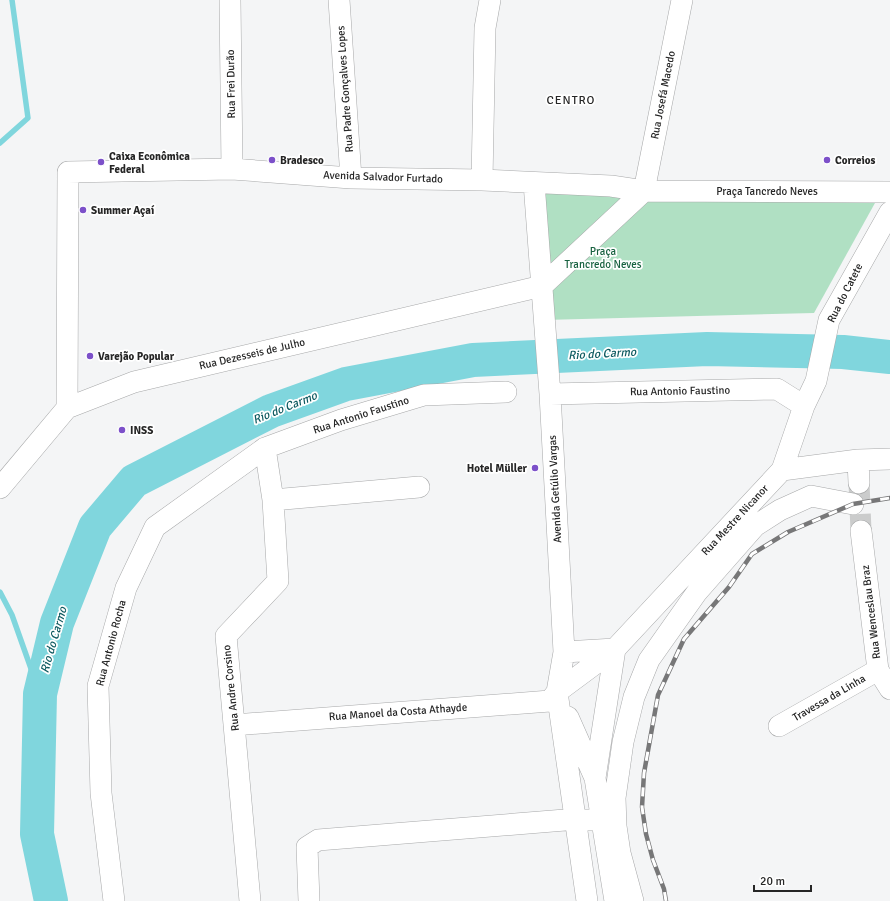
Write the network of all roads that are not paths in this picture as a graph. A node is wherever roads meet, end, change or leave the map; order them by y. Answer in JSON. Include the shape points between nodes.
{"nodes":[{"id":1,"x":230,"y":0,"type":"edge"},
{"id":2,"x":339,"y":0,"type":"edge"},
{"id":3,"x":490,"y":0,"type":"edge"},
{"id":4,"x":682,"y":0,"type":"edge"},
{"id":5,"x":232,"y":169,"type":"junction"},
{"id":6,"x":351,"y":178,"type":"junction"},
{"id":7,"x":482,"y":180,"type":"junction"},
{"id":8,"x":534,"y":183,"type":"junction"},
{"id":9,"x":644,"y":190,"type":"junction"},
{"id":10,"x":890,"y":192,"type":"edge"},
{"id":11,"x":890,"y":212,"type":"edge"},
{"id":12,"x":542,"y":286,"type":"junction"},
{"id":13,"x":549,"y":387,"type":"junction"},
{"id":14,"x":506,"y":392,"type":"dead end"},
{"id":15,"x":804,"y":406,"type":"junction"},
{"id":16,"x":67,"y":408,"type":"junction"},
{"id":17,"x":265,"y":448,"type":"junction"},
{"id":18,"x":858,"y":460,"type":"junction"},
{"id":19,"x":890,"y":460,"type":"edge"},
{"id":20,"x":782,"y":470,"type":"junction"},
{"id":21,"x":859,"y":483,"type":"tunnel mouth"},
{"id":22,"x":419,"y":486,"type":"dead end"},
{"id":23,"x":0,"y":488,"type":"edge"},
{"id":24,"x":272,"y":500,"type":"junction"},
{"id":25,"x":853,"y":504,"type":"dead end"},
{"id":26,"x":861,"y":531,"type":"tunnel mouth"},
{"id":27,"x":614,"y":649,"type":"junction"},
{"id":28,"x":564,"y":652,"type":"junction"},
{"id":29,"x":878,"y":670,"type":"junction"},
{"id":30,"x":890,"y":690,"type":"edge"},
{"id":31,"x":557,"y":692,"type":"junction"},
{"id":32,"x":234,"y":725,"type":"junction"},
{"id":33,"x":779,"y":726,"type":"dead end"},
{"id":34,"x":595,"y":778,"type":"junction"},
{"id":35,"x":601,"y":820,"type":"junction"},
{"id":36,"x":575,"y":821,"type":"junction"},
{"id":37,"x":114,"y":901,"type":"edge"},
{"id":38,"x":250,"y":901,"type":"edge"},
{"id":39,"x":309,"y":901,"type":"edge"},
{"id":40,"x":587,"y":901,"type":"edge"},
{"id":41,"x":615,"y":901,"type":"edge"},
{"id":42,"x":633,"y":901,"type":"edge"}],
"edges":[{"from":1,"to":5,"type":"street","name":"Rua Frei Durão"},
{"from":2,"to":6,"type":"street","name":"Rua Padre Gonçalves Lopes"},
{"from":3,"to":7,"type":"street","via":[[485,28]]},
{"from":4,"to":9,"type":"street","name":"Rua Josefá Macedo"},
{"from":5,"to":6,"type":"street","name":"Avenida Salvador Furtado"},
{"from":5,"to":16,"type":"street","name":"Avenida Salvador Furtado","via":[[68,172]]},
{"from":6,"to":7,"type":"street","name":"Avenida Salvador Furtado"},
{"from":7,"to":8,"type":"street","name":"Avenida Salvador Furtado"},
{"from":8,"to":9,"type":"street","name":"Praça Tancredo Neves"},
{"from":8,"to":12,"type":"street"},
{"from":9,"to":10,"type":"street","name":"Praça Tancredo Neves"},
{"from":9,"to":12,"type":"street"},
{"from":11,"to":15,"type":"street","name":"Rua do Catete","via":[[829,320],[816,381]]},
{"from":12,"to":13,"type":"street","name":"Avenida Getúlio Vargas"},
{"from":12,"to":16,"type":"street","name":"Rua Dezesseis de Julho","via":[[134,382]]},
{"from":13,"to":15,"type":"street","name":"Rua Antonio Faustino","via":[[777,389]]},
{"from":13,"to":28,"type":"street","name":"Avenida Getúlio Vargas"},
{"from":14,"to":17,"type":"street","name":"Rua Antonio Faustino","via":[[424,395],[341,420]]},
{"from":15,"to":20,"type":"street","name":"Rua do Catete"},
{"from":16,"to":23,"type":"street","name":"Rua Dezesseis de Julho"},
{"from":17,"to":24,"type":"street","name":"Rua Andre Corsino"},
{"from":17,"to":37,"type":"street","name":"Rua Antonio Rocha","via":[[155,527],[126,588],[98,686],[101,793]]},
{"from":18,"to":19,"type":"street"},
{"from":18,"to":20,"type":"street"},
{"from":18,"to":21,"type":"street"},
{"from":20,"to":27,"type":"street","name":"Rua Mestre Nicanor"},
{"from":22,"to":24,"type":"street"},
{"from":24,"to":32,"type":"street","name":"Rua Andre Corsino","via":[[278,581],[226,636]]},
{"from":25,"to":42,"type":"street","via":[[810,496],[780,510],[755,526],[697,592],[649,660],[634,697],[623,742],[615,798],[620,853]]},
{"from":26,"to":29,"type":"street","name":"Rua Wenceslau Braz"},
{"from":27,"to":28,"type":"street"},
{"from":27,"to":31,"type":"street","name":"Rua Mestre Nicanor"},
{"from":27,"to":34,"type":"street"},
{"from":28,"to":31,"type":"street","name":"Avenida Getúlio Vargas"},
{"from":29,"to":30,"type":"street","name":"Rua Wenceslau Braz"},
{"from":29,"to":33,"type":"street","name":"Travessa da Linha"},
{"from":31,"to":32,"type":"street","name":"Rua Manoel da Costa Athayde","via":[[550,700]]},
{"from":31,"to":34,"type":"street"},
{"from":31,"to":36,"type":"street","name":"Avenida Getúlio Vargas"},
{"from":32,"to":38,"type":"street","name":"Rua Andre Corsino"},
{"from":34,"to":35,"type":"street"},
{"from":35,"to":36,"type":"street"},
{"from":35,"to":41,"type":"street"},
{"from":36,"to":39,"type":"street","via":[[318,840],[307,848]]},
{"from":36,"to":40,"type":"street","name":"Avenida Getúlio Vargas"}]}
